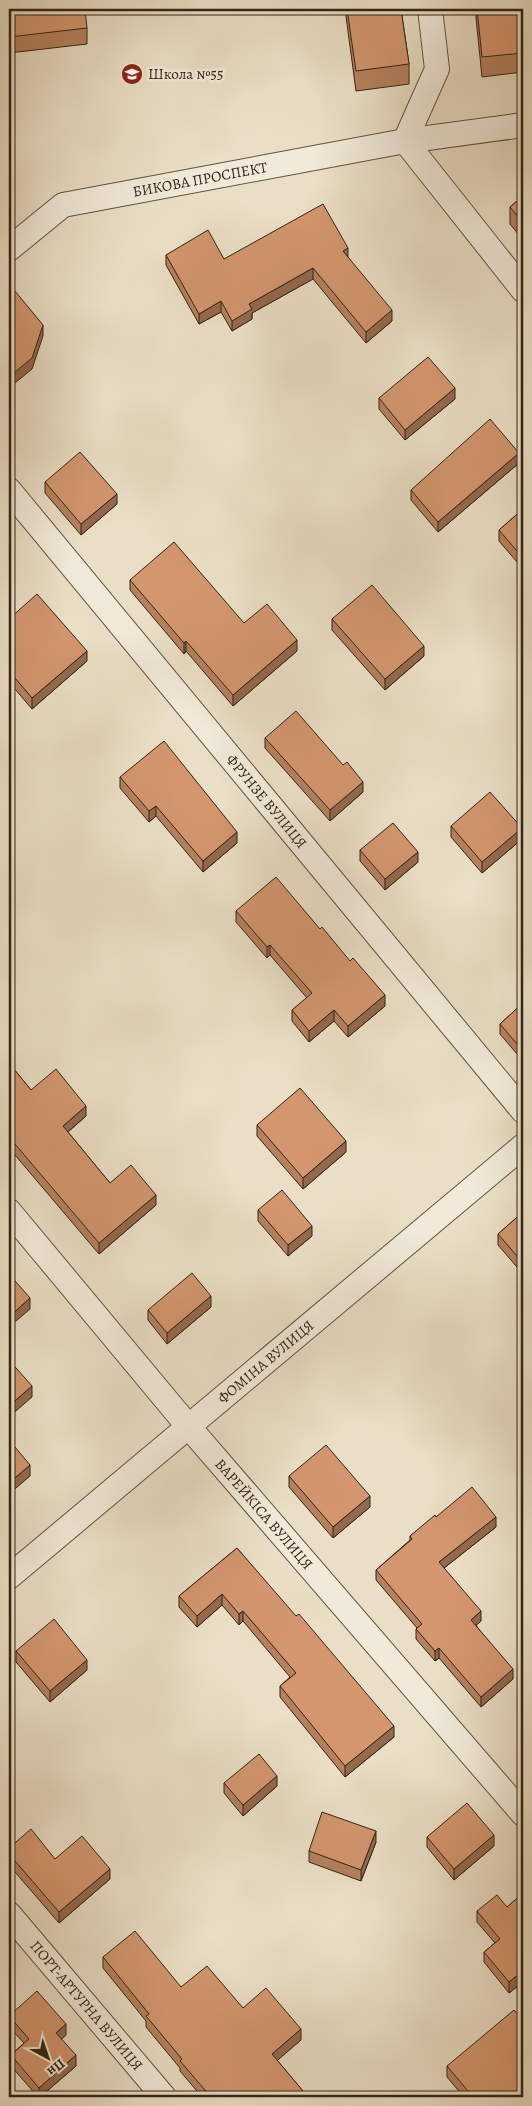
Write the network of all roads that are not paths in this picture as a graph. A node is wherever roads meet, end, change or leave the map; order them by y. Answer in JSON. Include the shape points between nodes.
{"nodes":[{"id":1,"x":430,"y":9,"type":"edge"},
{"id":2,"x":523,"y":125,"type":"edge"},
{"id":3,"x":405,"y":141,"type":"junction"},
{"id":4,"x":9,"y":249,"type":"edge"},
{"id":5,"x":523,"y":290,"type":"edge"},
{"id":6,"x":9,"y":490,"type":"edge"},
{"id":7,"x":523,"y":1111,"type":"edge"},
{"id":8,"x":523,"y":1146,"type":"edge"},
{"id":9,"x":9,"y":1211,"type":"edge"},
{"id":10,"x":188,"y":1426,"type":"junction"},
{"id":11,"x":9,"y":1577,"type":"edge"},
{"id":12,"x":523,"y":1814,"type":"edge"},
{"id":13,"x":9,"y":1914,"type":"edge"},
{"id":14,"x":164,"y":2097,"type":"edge"}],
"edges":[{"from":1,"to":3,"type":"street","via":[[437,69]]},
{"from":2,"to":3,"type":"street","name":"БИКОВА ПРОСПЕКТ"},
{"from":3,"to":4,"type":"street","name":"БИКОВА ПРОСПЕКТ","via":[[63,205]]},
{"from":3,"to":5,"type":"street"},
{"from":6,"to":7,"type":"street","name":"ФРУНЗЕ ВУЛИЦЯ"},
{"from":8,"to":10,"type":"street","name":"ФОМІНА ВУЛИЦЯ"},
{"from":9,"to":10,"type":"street","name":"ВАРЕЙКІСА ВУЛИЦЯ"},
{"from":10,"to":11,"type":"street","name":"ФОМІНА ВУЛИЦЯ"},
{"from":10,"to":12,"type":"street","name":"ВАРЕЙКІСА ВУЛИЦЯ"},
{"from":13,"to":14,"type":"street","name":"ПОРТ-АРТУРНА ВУЛИЦЯ"}]}
